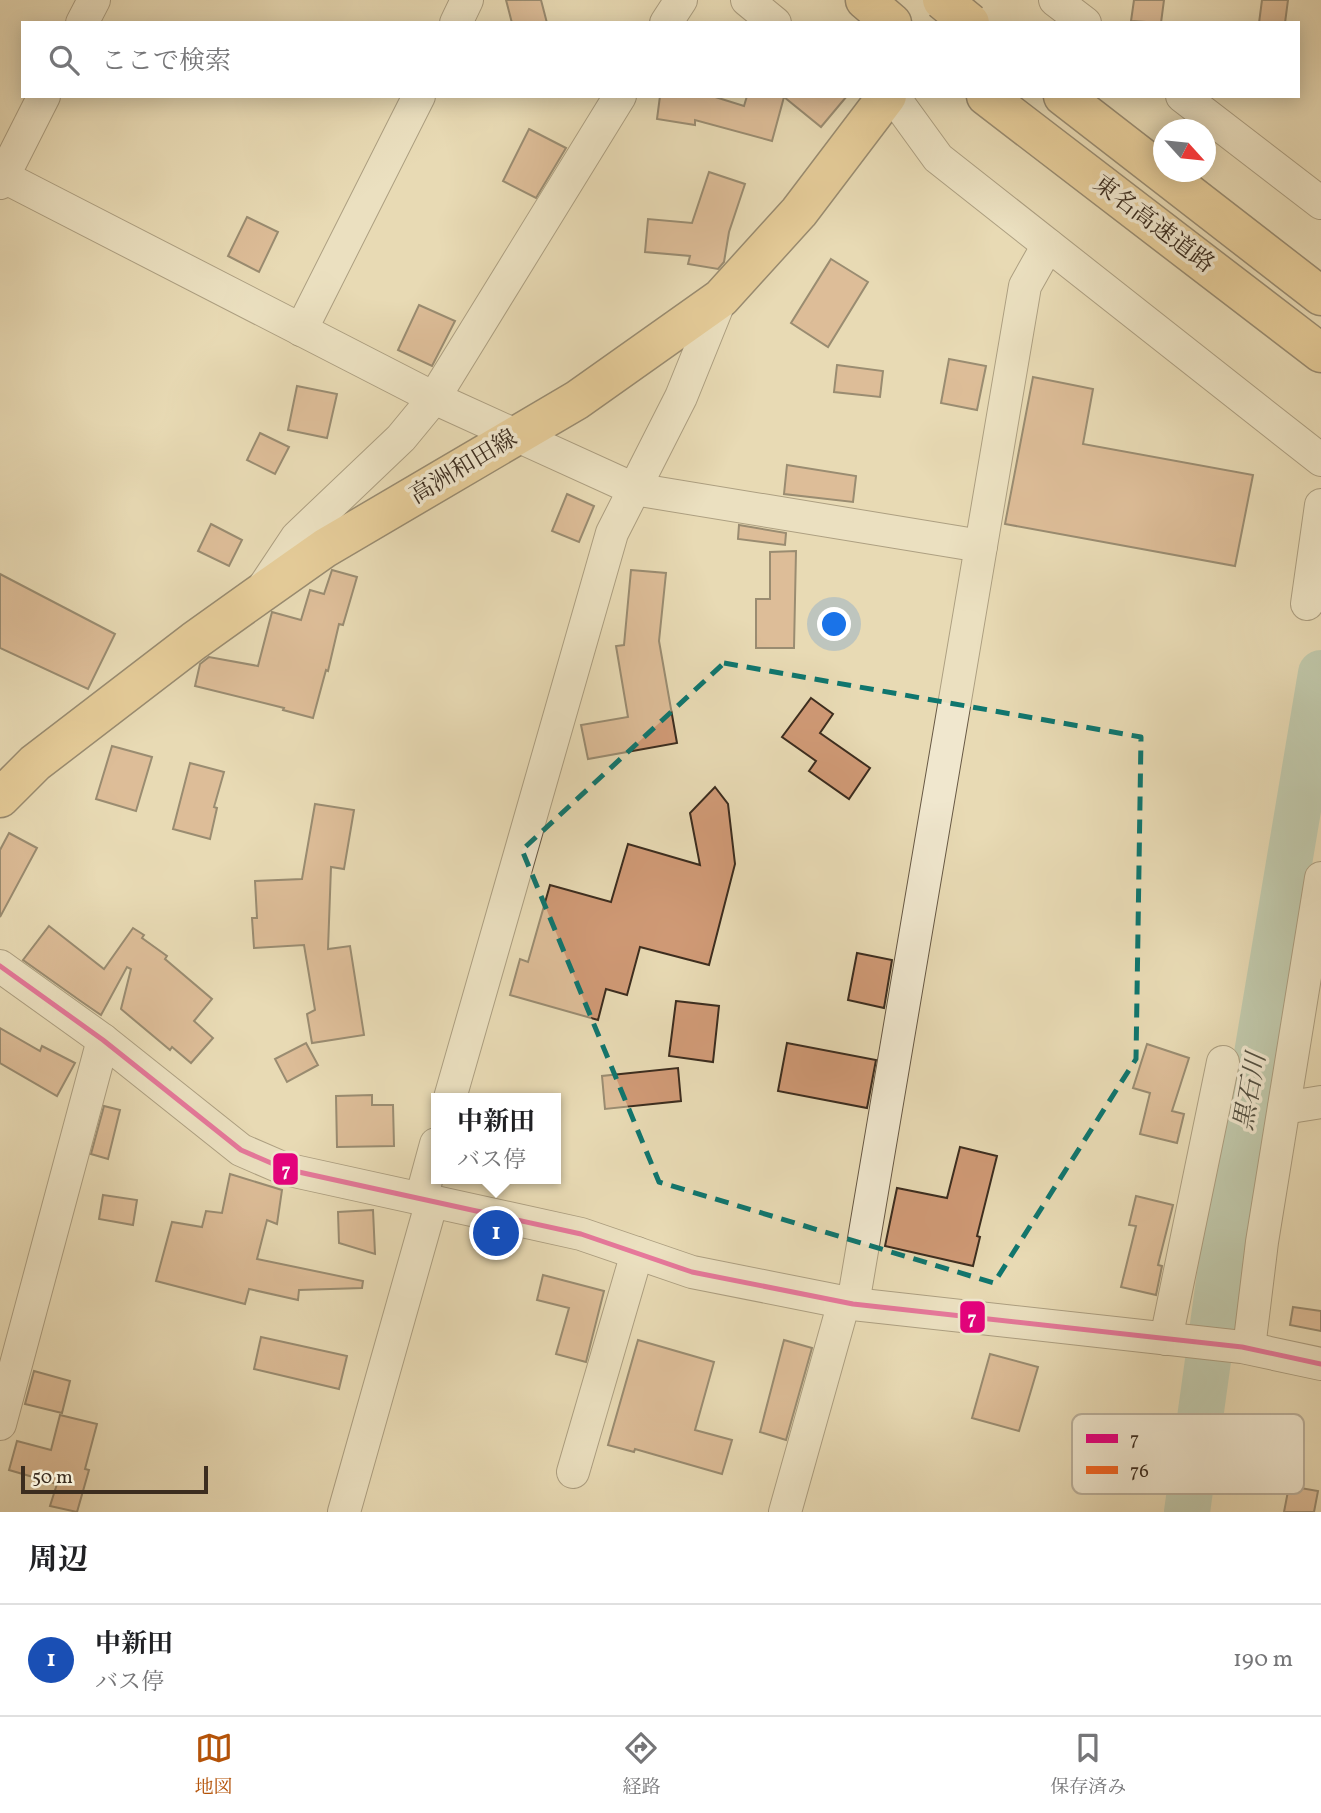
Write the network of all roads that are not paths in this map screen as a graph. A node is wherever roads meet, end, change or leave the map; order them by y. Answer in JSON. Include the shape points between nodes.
{"nodes":[{"id":1,"x":94,"y":0,"type":"edge"},
{"id":2,"x":467,"y":0,"type":"edge"},
{"id":3,"x":681,"y":0,"type":"edge"},
{"id":4,"x":747,"y":0,"type":"edge"},
{"id":5,"x":942,"y":0,"type":"edge"},
{"id":6,"x":959,"y":0,"type":"edge"},
{"id":7,"x":1055,"y":0,"type":"edge"},
{"id":8,"x":83,"y":21,"type":"edge"},
{"id":9,"x":457,"y":21,"type":"edge"},
{"id":10,"x":667,"y":21,"type":"edge"},
{"id":11,"x":773,"y":21,"type":"edge"},
{"id":12,"x":944,"y":21,"type":"edge"},
{"id":13,"x":968,"y":21,"type":"edge"},
{"id":14,"x":1082,"y":21,"type":"edge"},
{"id":15,"x":43,"y":98,"type":"edge"},
{"id":16,"x":418,"y":98,"type":"edge"},
{"id":17,"x":619,"y":98,"type":"edge"},
{"id":18,"x":989,"y":98,"type":"edge"},
{"id":19,"x":1066,"y":98,"type":"edge"},
{"id":20,"x":1184,"y":98,"type":"edge"},
{"id":21,"x":881,"y":99,"type":"edge"},
{"id":22,"x":1,"y":178,"type":"edge"},
{"id":23,"x":1321,"y":203,"type":"edge"},
{"id":24,"x":1048,"y":244,"type":"junction"},
{"id":25,"x":1321,"y":296,"type":"edge"},
{"id":26,"x":721,"y":298,"type":"junction"},
{"id":27,"x":301,"y":330,"type":"junction"},
{"id":28,"x":1321,"y":353,"type":"edge"},
{"id":29,"x":434,"y":398,"type":"junction"},
{"id":30,"x":519,"y":435,"type":"junction"},
{"id":31,"x":1321,"y":460,"type":"edge"},
{"id":32,"x":634,"y":489,"type":"junction"},
{"id":33,"x":1321,"y":505,"type":"edge"},
{"id":34,"x":981,"y":546,"type":"junction"},
{"id":35,"x":257,"y":596,"type":"junction"},
{"id":36,"x":1307,"y":604,"type":"dead end"},
{"id":37,"x":0,"y":798,"type":"edge"},
{"id":38,"x":1321,"y":878,"type":"edge"},
{"id":39,"x":0,"y":966,"type":"edge"},
{"id":40,"x":103,"y":1040,"type":"junction"},
{"id":41,"x":1223,"y":1062,"type":"dead end"},
{"id":42,"x":451,"y":1093,"type":"edge"},
{"id":43,"x":1321,"y":1102,"type":"edge"},
{"id":44,"x":1284,"y":1108,"type":"junction"},
{"id":45,"x":431,"y":1175,"type":"edge"},
{"id":46,"x":427,"y":1200,"type":"junction"},
{"id":47,"x":638,"y":1253,"type":"junction"},
{"id":48,"x":849,"y":1303,"type":"junction"},
{"id":49,"x":1174,"y":1340,"type":"junction"},
{"id":50,"x":1245,"y":1348,"type":"junction"},
{"id":51,"x":1321,"y":1364,"type":"edge"},
{"id":52,"x":0,"y":1424,"type":"edge"},
{"id":53,"x":573,"y":1472,"type":"dead end"},
{"id":54,"x":344,"y":1512,"type":"edge"},
{"id":55,"x":785,"y":1512,"type":"edge"}],
"edges":[{"from":1,"to":8,"type":"street"},
{"from":2,"to":9,"type":"street"},
{"from":3,"to":10,"type":"street"},
{"from":4,"to":11,"type":"street"},
{"from":5,"to":13,"type":"main road","bridge":true},
{"from":6,"to":12,"type":"main road"},
{"from":7,"to":14,"type":"street"},
{"from":15,"to":22,"type":"street"},
{"from":16,"to":27,"type":"street"},
{"from":17,"to":29,"type":"street"},
{"from":18,"to":28,"type":"main road","name":"東名高速道路"},
{"from":19,"to":25,"type":"main road","name":"東名高速道路"},
{"from":20,"to":23,"type":"street"},
{"from":21,"to":24,"type":"street","via":[[938,158]]},
{"from":21,"to":26,"type":"main road","name":"高洲和田線","via":[[799,212]]},
{"from":22,"to":27,"type":"street"},
{"from":24,"to":31,"type":"street"},
{"from":24,"to":34,"type":"street","via":[[1025,286]]},
{"from":26,"to":30,"type":"main road","name":"高洲和田線","via":[[577,400]]},
{"from":26,"to":32,"type":"street","via":[[681,397]]},
{"from":27,"to":29,"type":"street"},
{"from":29,"to":30,"type":"street"},
{"from":29,"to":35,"type":"street","via":[[401,438],[297,537]]},
{"from":30,"to":32,"type":"street"},
{"from":30,"to":35,"type":"main road","name":"高洲和田線","via":[[325,548]]},
{"from":32,"to":34,"type":"street"},
{"from":32,"to":42,"type":"street","via":[[612,533]]},
{"from":33,"to":36,"type":"street"},
{"from":34,"to":48,"type":"street"},
{"from":35,"to":37,"type":"main road","name":"高洲和田線","via":[[35,763]]},
{"from":38,"to":44,"type":"street"},
{"from":39,"to":40,"type":"street"},
{"from":40,"to":46,"type":"street","via":[[241,1150],[285,1169]]},
{"from":40,"to":52,"type":"street"},
{"from":41,"to":49,"type":"street"},
{"from":43,"to":44,"type":"street"},
{"from":44,"to":50,"type":"street"},
{"from":45,"to":46,"type":"street"},
{"from":46,"to":47,"type":"street","via":[[581,1234]]},
{"from":46,"to":54,"type":"street"},
{"from":47,"to":48,"type":"street","via":[[692,1272]]},
{"from":47,"to":53,"type":"street"},
{"from":48,"to":49,"type":"street"},
{"from":48,"to":55,"type":"street"},
{"from":49,"to":50,"type":"street"},
{"from":50,"to":51,"type":"street"}]}
